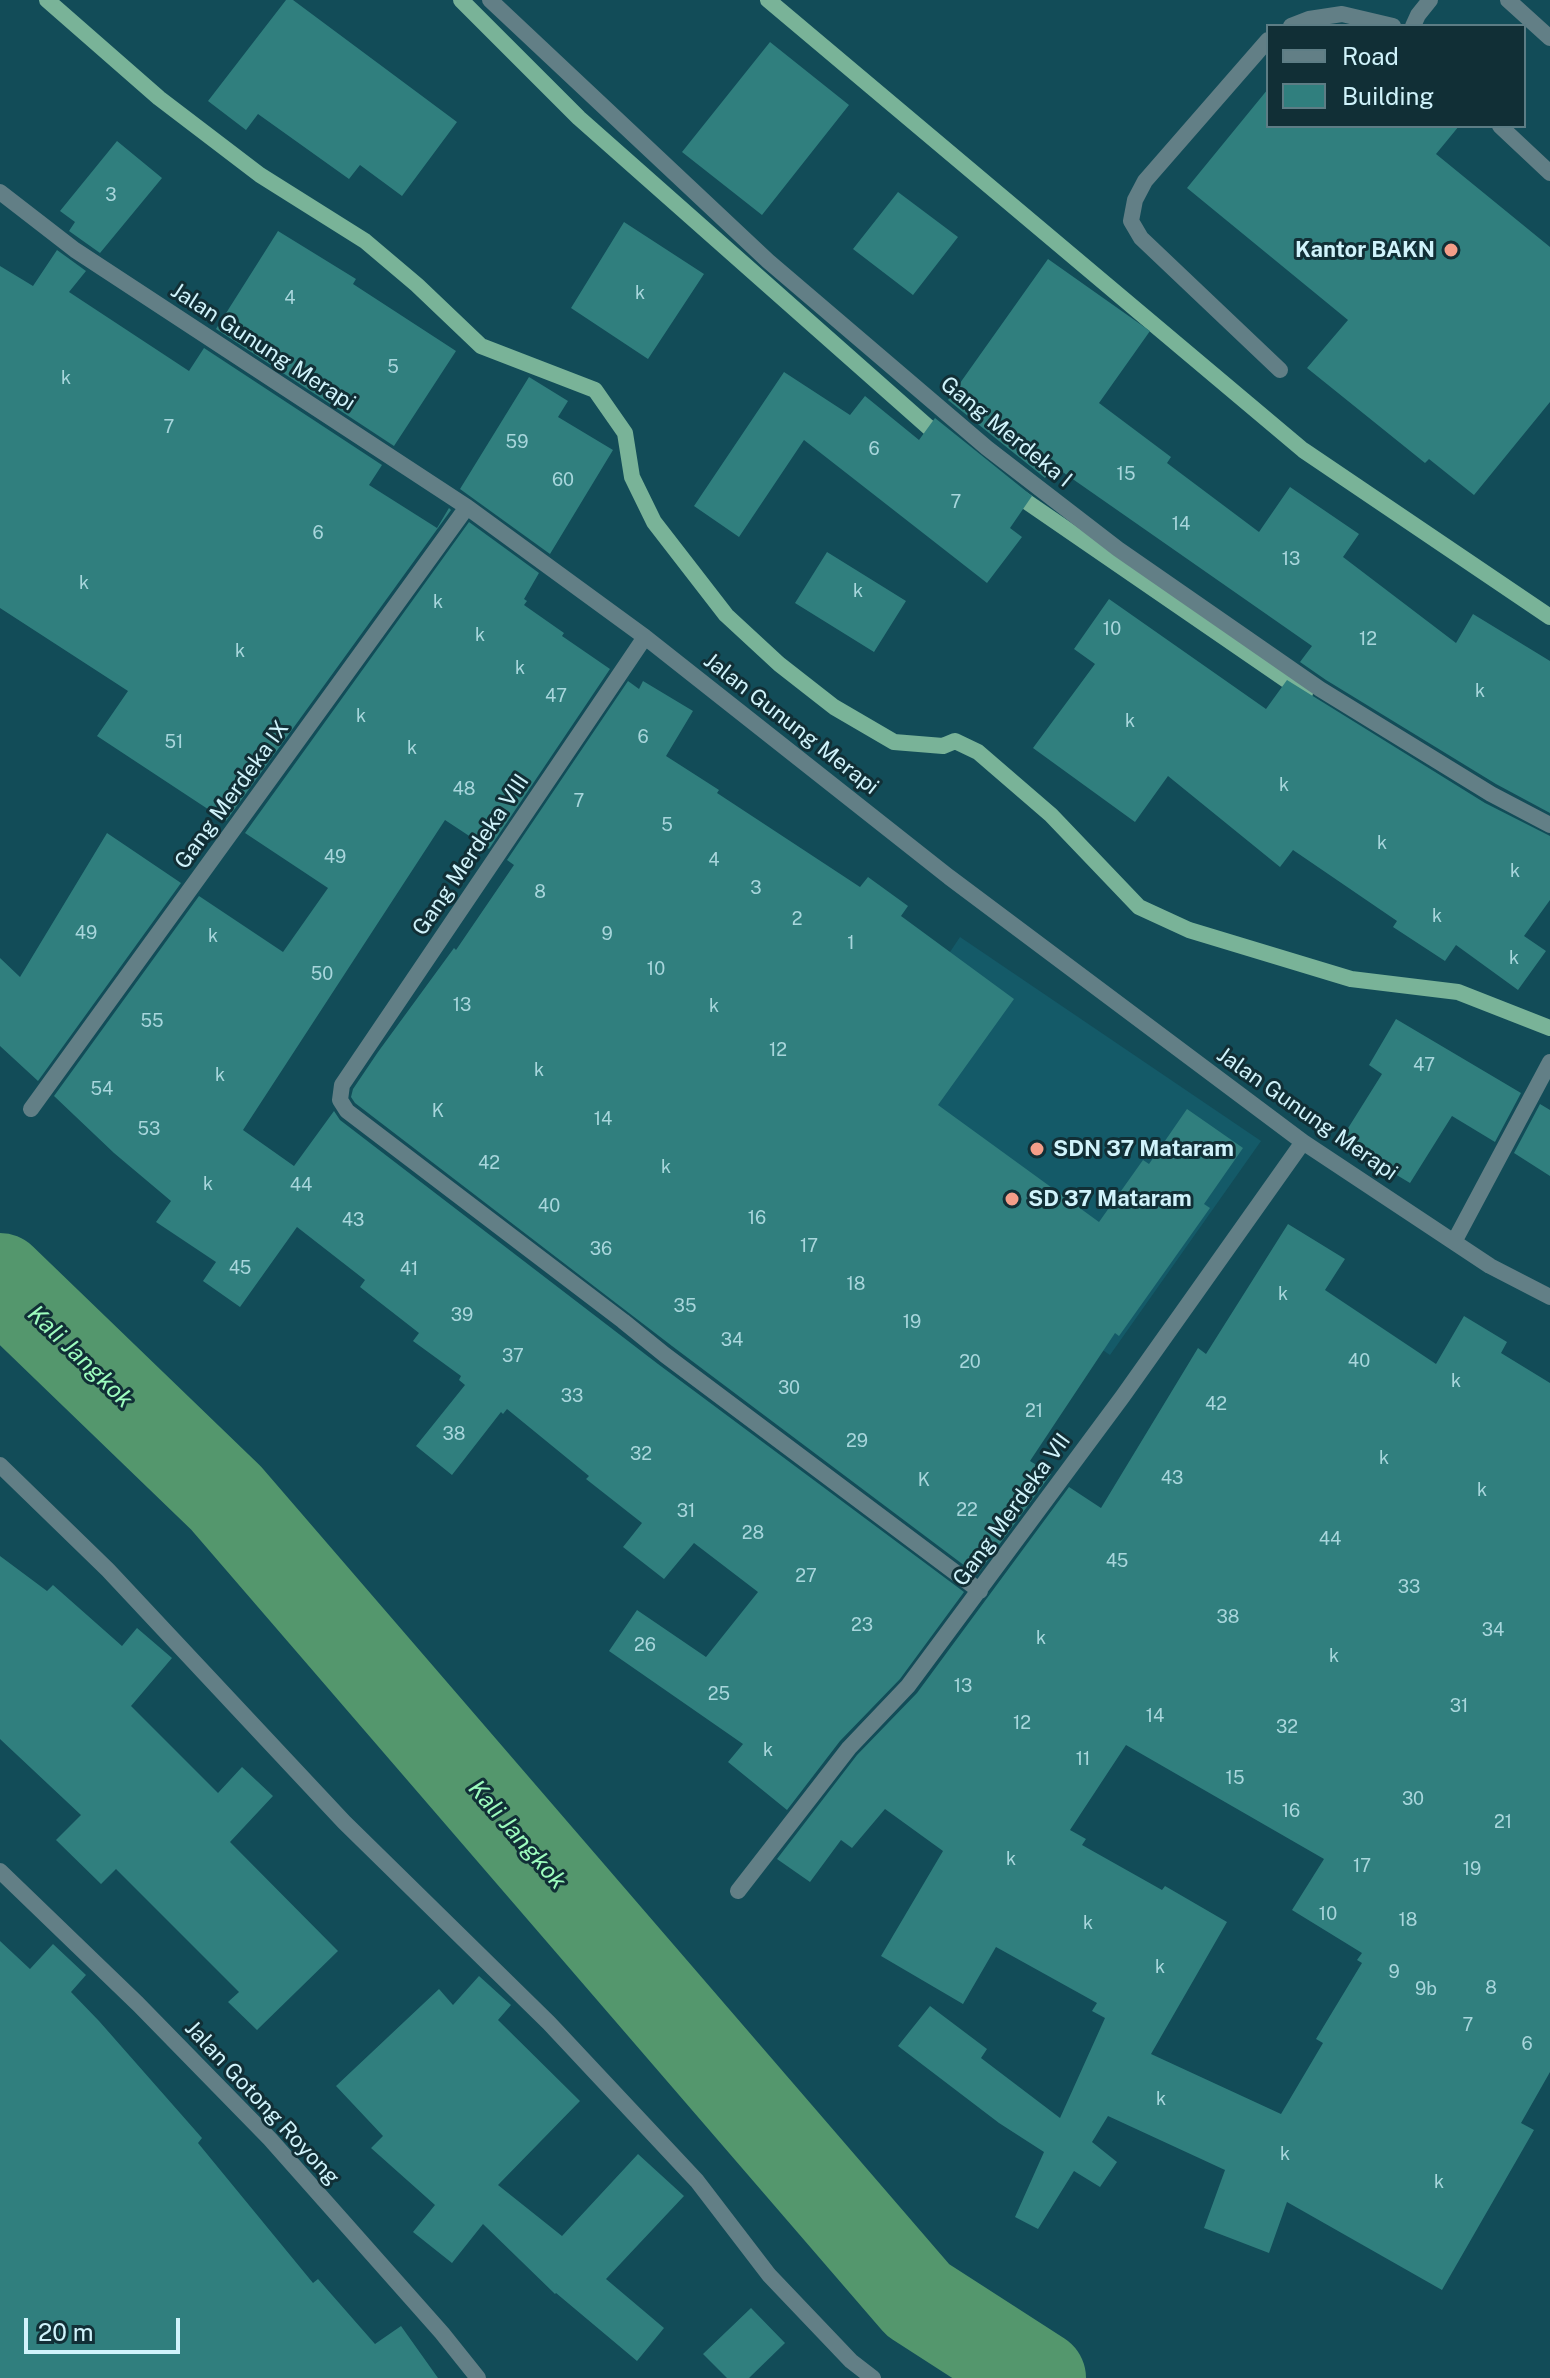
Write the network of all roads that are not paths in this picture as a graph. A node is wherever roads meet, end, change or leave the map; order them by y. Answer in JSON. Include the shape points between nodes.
{"nodes":[{"id":1,"x":490,"y":0,"type":"edge"},
{"id":2,"x":1430,"y":0,"type":"edge"},
{"id":3,"x":1508,"y":0,"type":"edge"},
{"id":4,"x":1296,"y":24,"type":"edge"},
{"id":5,"x":1384,"y":24,"type":"edge"},
{"id":6,"x":1414,"y":24,"type":"edge"},
{"id":7,"x":1550,"y":38,"type":"edge"},
{"id":8,"x":1266,"y":42,"type":"edge"},
{"id":9,"x":1502,"y":128,"type":"edge"},
{"id":10,"x":1550,"y":173,"type":"edge"},
{"id":11,"x":0,"y":192,"type":"edge"},
{"id":12,"x":1280,"y":370,"type":"dead end"},
{"id":13,"x":467,"y":507,"type":"junction"},
{"id":14,"x":645,"y":637,"type":"junction"},
{"id":15,"x":1550,"y":825,"type":"edge"},
{"id":16,"x":1550,"y":1062,"type":"edge"},
{"id":17,"x":31,"y":1109,"type":"dead end"},
{"id":18,"x":1303,"y":1142,"type":"junction"},
{"id":19,"x":1454,"y":1242,"type":"junction"},
{"id":20,"x":1550,"y":1297,"type":"edge"},
{"id":21,"x":0,"y":1465,"type":"edge"},
{"id":22,"x":980,"y":1591,"type":"junction"},
{"id":23,"x":0,"y":1871,"type":"edge"},
{"id":24,"x":738,"y":1891,"type":"dead end"},
{"id":25,"x":478,"y":2378,"type":"edge"},
{"id":26,"x":873,"y":2378,"type":"edge"}],
"edges":[{"from":1,"to":15,"type":"street","name":"Gang Merdeka I","via":[[768,261],[987,448],[1118,549],[1320,689]]},
{"from":2,"to":6,"type":"street"},
{"from":3,"to":7,"type":"street"},
{"from":4,"to":5,"type":"street","via":[[1342,14]]},
{"from":8,"to":12,"type":"street","via":[[1145,181],[1131,221],[1141,238]]},
{"from":9,"to":10,"type":"street"},
{"from":11,"to":13,"type":"street","name":"Jalan Gunung Merapi","via":[[75,250]]},
{"from":13,"to":14,"type":"street","name":"Jalan Gunung Merapi"},
{"from":13,"to":17,"type":"street","name":"Gang Merdeka IX"},
{"from":14,"to":18,"type":"street","name":"Jalan Gunung Merapi","via":[[949,877]]},
{"from":14,"to":22,"type":"street","name":"Gang Merdeka VIII","via":[[342,1085],[340,1100],[347,1111],[665,1355]]},
{"from":16,"to":19,"type":"street"},
{"from":18,"to":19,"type":"street","name":"Jalan Gunung Merapi"},
{"from":18,"to":22,"type":"street","name":"Gang Merdeka VII"},
{"from":19,"to":20,"type":"street","name":"Jalan Gunung Merapi"},
{"from":21,"to":26,"type":"street","via":[[108,1570],[408,1887],[549,2023],[697,2181],[769,2275]]},
{"from":22,"to":24,"type":"street","name":"Gang Merdeka VII"},
{"from":23,"to":25,"type":"street","name":"Jalan Gotong Royong","via":[[270,2139]]}]}
